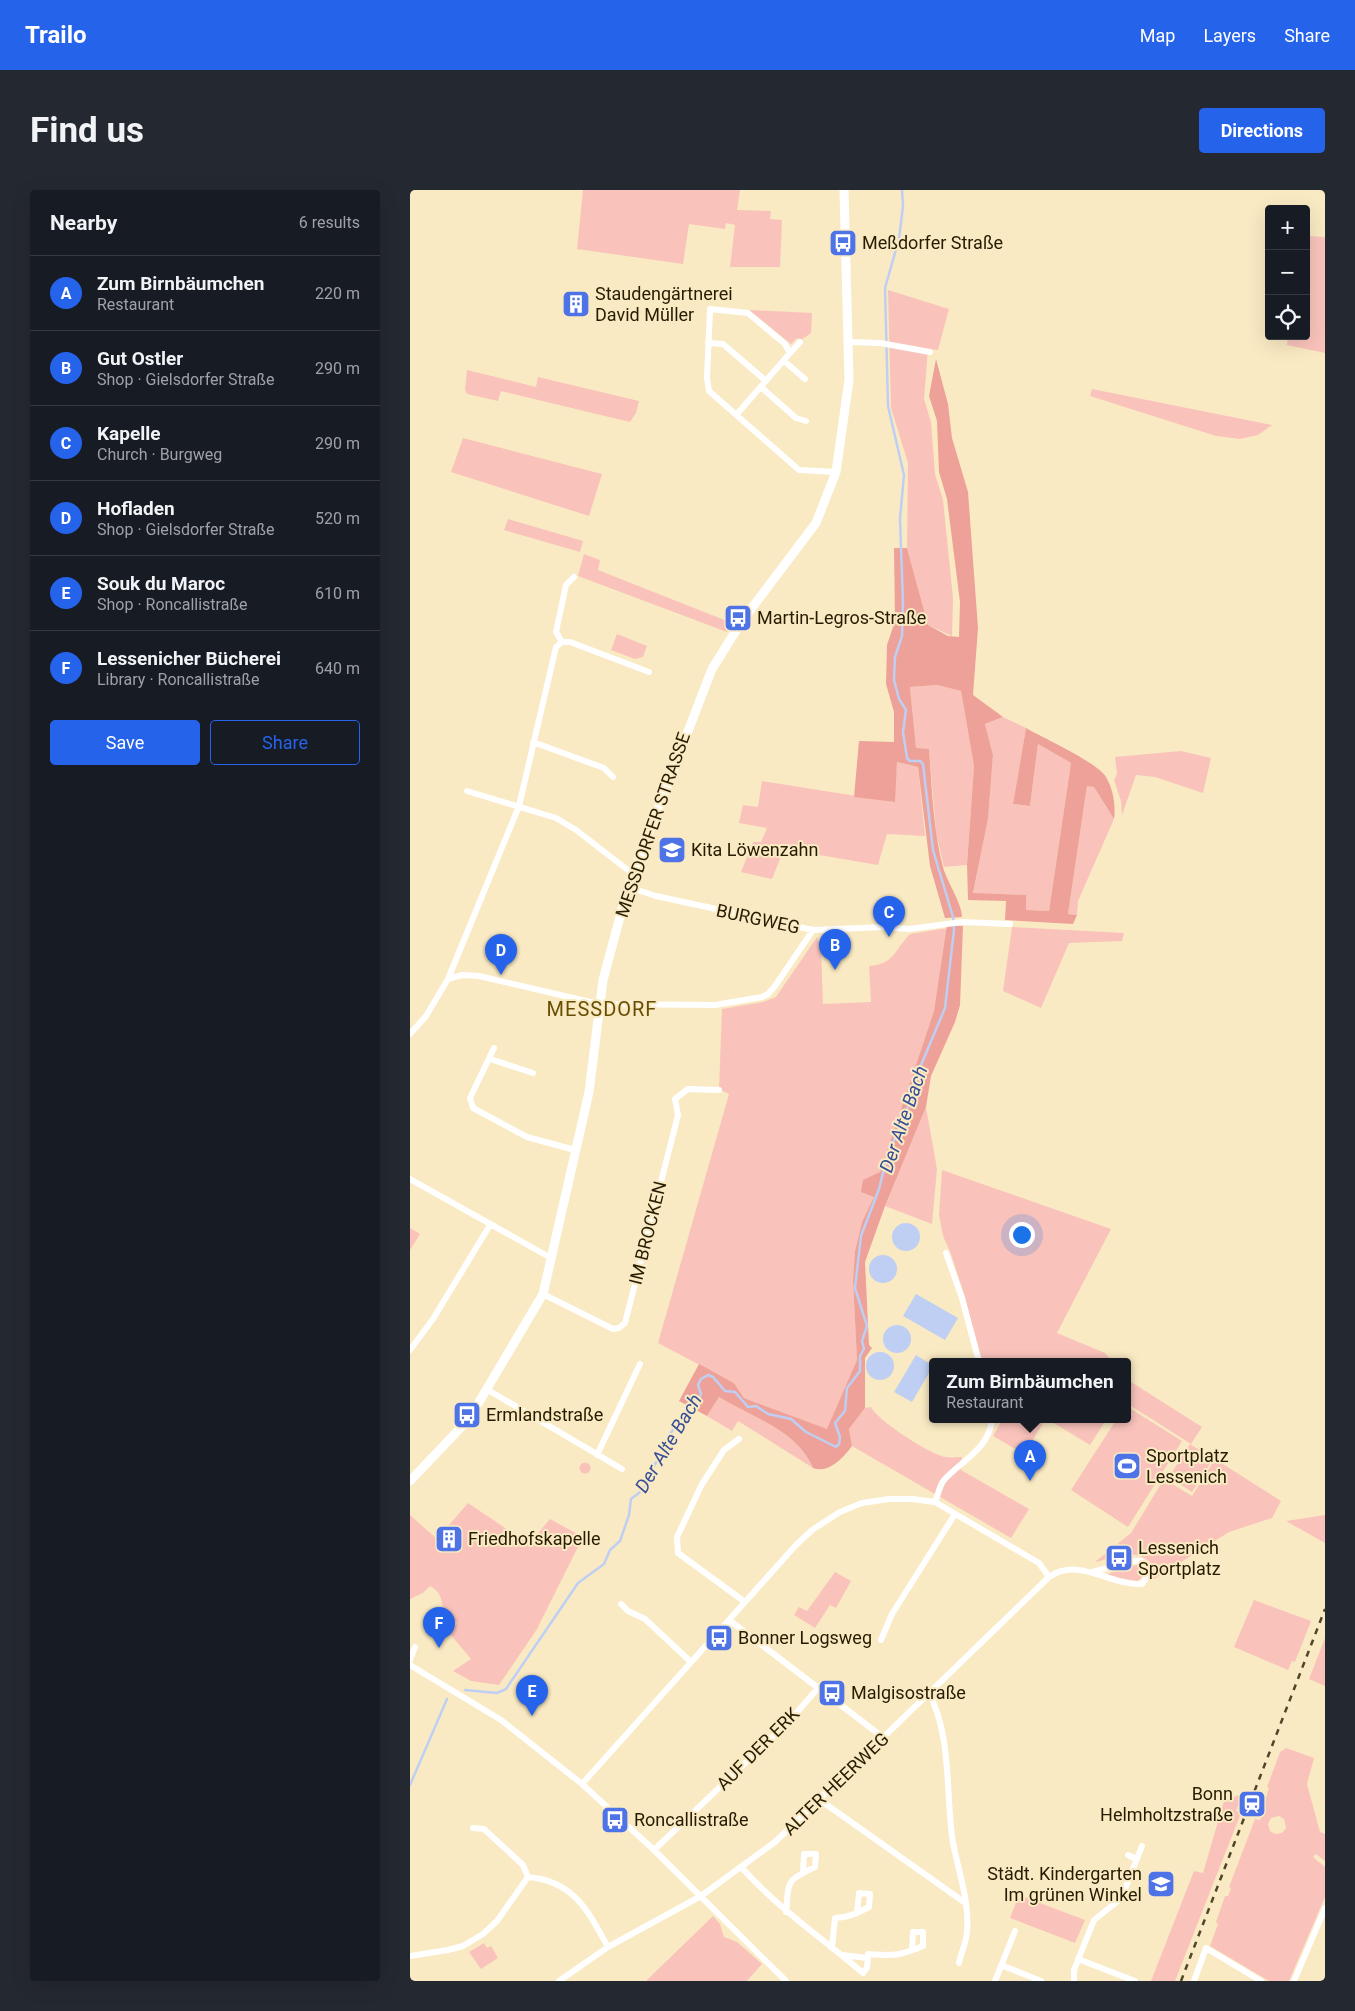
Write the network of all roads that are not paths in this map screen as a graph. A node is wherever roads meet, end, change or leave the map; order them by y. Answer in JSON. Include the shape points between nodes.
{"nodes":[{"id":1,"x":844,"y":190,"type":"edge"},
{"id":2,"x":800,"y":342,"type":"dead end"},
{"id":3,"x":849,"y":342,"type":"junction"},
{"id":4,"x":708,"y":343,"type":"junction"},
{"id":5,"x":930,"y":352,"type":"dead end"},
{"id":6,"x":790,"y":353,"type":"junction"},
{"id":7,"x":784,"y":361,"type":"junction"},
{"id":8,"x":805,"y":379,"type":"dead end"},
{"id":9,"x":766,"y":381,"type":"junction"},
{"id":10,"x":761,"y":387,"type":"junction"},
{"id":11,"x":737,"y":414,"type":"junction"},
{"id":12,"x":806,"y":421,"type":"dead end"},
{"id":13,"x":836,"y":472,"type":"junction"},
{"id":14,"x":574,"y":577,"type":"dead end"},
{"id":15,"x":562,"y":642,"type":"junction"},
{"id":16,"x":649,"y":672,"type":"dead end"},
{"id":17,"x":533,"y":742,"type":"junction"},
{"id":18,"x":613,"y":777,"type":"dead end"},
{"id":19,"x":467,"y":791,"type":"dead end"},
{"id":20,"x":519,"y":806,"type":"junction"},
{"id":21,"x":633,"y":874,"type":"junction"},
{"id":22,"x":628,"y":887,"type":"junction"},
{"id":23,"x":1010,"y":924,"type":"dead end"},
{"id":24,"x":814,"y":930,"type":"junction"},
{"id":25,"x":448,"y":979,"type":"junction"},
{"id":26,"x":599,"y":1004,"type":"junction"},
{"id":27,"x":410,"y":1034,"type":"edge"},
{"id":28,"x":494,"y":1048,"type":"dead end"},
{"id":29,"x":490,"y":1058,"type":"junction"},
{"id":30,"x":533,"y":1073,"type":"dead end"},
{"id":31,"x":719,"y":1090,"type":"dead end"},
{"id":32,"x":575,"y":1150,"type":"junction"},
{"id":33,"x":410,"y":1179,"type":"edge"},
{"id":34,"x":490,"y":1225,"type":"junction"},
{"id":35,"x":946,"y":1253,"type":"dead end"},
{"id":36,"x":551,"y":1258,"type":"junction"},
{"id":37,"x":543,"y":1294,"type":"junction"},
{"id":38,"x":410,"y":1350,"type":"edge"},
{"id":39,"x":977,"y":1358,"type":"edge"},
{"id":40,"x":640,"y":1364,"type":"dead end"},
{"id":41,"x":488,"y":1390,"type":"junction"},
{"id":42,"x":991,"y":1423,"type":"edge"},
{"id":43,"x":739,"y":1439,"type":"dead end"},
{"id":44,"x":597,"y":1455,"type":"junction"},
{"id":45,"x":622,"y":1468,"type":"dead end"},
{"id":46,"x":410,"y":1481,"type":"edge"},
{"id":47,"x":935,"y":1502,"type":"junction"},
{"id":48,"x":955,"y":1514,"type":"junction"},
{"id":49,"x":1092,"y":1572,"type":"junction"},
{"id":50,"x":1049,"y":1577,"type":"junction"},
{"id":51,"x":745,"y":1602,"type":"junction"},
{"id":52,"x":621,"y":1604,"type":"dead end"},
{"id":53,"x":728,"y":1620,"type":"junction"},
{"id":54,"x":881,"y":1640,"type":"dead end"},
{"id":55,"x":415,"y":1648,"type":"dead end"},
{"id":56,"x":410,"y":1660,"type":"edge"},
{"id":57,"x":691,"y":1662,"type":"junction"},
{"id":58,"x":410,"y":1665,"type":"edge"},
{"id":59,"x":818,"y":1688,"type":"junction"},
{"id":60,"x":929,"y":1692,"type":"junction"},
{"id":61,"x":884,"y":1738,"type":"junction"},
{"id":62,"x":582,"y":1784,"type":"junction"},
{"id":63,"x":820,"y":1800,"type":"junction"},
{"id":64,"x":473,"y":1828,"type":"dead end"},
{"id":65,"x":1142,"y":1846,"type":"dead end"},
{"id":66,"x":654,"y":1850,"type":"junction"},
{"id":67,"x":1128,"y":1855,"type":"dead end"},
{"id":68,"x":1136,"y":1859,"type":"junction"},
{"id":69,"x":742,"y":1868,"type":"junction"},
{"id":70,"x":803,"y":1873,"type":"dead end"},
{"id":71,"x":528,"y":1877,"type":"junction"},
{"id":72,"x":701,"y":1896,"type":"junction"},
{"id":73,"x":964,"y":1902,"type":"junction"},
{"id":74,"x":1325,"y":1908,"type":"edge"},
{"id":75,"x":786,"y":1912,"type":"junction"},
{"id":76,"x":858,"y":1913,"type":"dead end"},
{"id":77,"x":1015,"y":1931,"type":"dead end"},
{"id":78,"x":608,"y":1947,"type":"junction"},
{"id":79,"x":832,"y":1948,"type":"junction"},
{"id":80,"x":912,"y":1950,"type":"dead end"},
{"id":81,"x":842,"y":1955,"type":"junction"},
{"id":82,"x":410,"y":1956,"type":"edge"},
{"id":83,"x":868,"y":1958,"type":"junction"},
{"id":84,"x":1078,"y":1959,"type":"junction"},
{"id":85,"x":959,"y":1963,"type":"dead end"},
{"id":86,"x":1001,"y":1965,"type":"junction"},
{"id":87,"x":559,"y":1981,"type":"edge"},
{"id":88,"x":786,"y":1981,"type":"edge"},
{"id":89,"x":995,"y":1981,"type":"edge"},
{"id":90,"x":1041,"y":1981,"type":"edge"},
{"id":91,"x":1074,"y":1981,"type":"edge"},
{"id":92,"x":1135,"y":1981,"type":"edge"},
{"id":93,"x":1194,"y":1981,"type":"edge"},
{"id":94,"x":1261,"y":1981,"type":"edge"},
{"id":95,"x":1294,"y":1981,"type":"edge"}],
"edges":[{"from":1,"to":3,"type":"street","name":"MESSDORFER STRASSE"},
{"from":2,"to":6,"type":"street"},
{"from":3,"to":5,"type":"street","via":[[880,343]]},
{"from":3,"to":13,"type":"street","name":"MESSDORFER STRASSE","via":[[849,380]]},
{"from":4,"to":6,"type":"street","via":[[710,309],[748,313],[785,344]]},
{"from":4,"to":9,"type":"street","via":[[723,344]]},
{"from":4,"to":11,"type":"street","via":[[709,391]]},
{"from":6,"to":7,"type":"street"},
{"from":7,"to":8,"type":"street"},
{"from":7,"to":9,"type":"street"},
{"from":9,"to":10,"type":"street"},
{"from":10,"to":11,"type":"street"},
{"from":10,"to":12,"type":"street","via":[[796,418]]},
{"from":11,"to":13,"type":"street","via":[[798,470]]},
{"from":13,"to":21,"type":"street","name":"MESSDORFER STRASSE","via":[[816,522],[742,621],[712,669]]},
{"from":14,"to":15,"type":"street","via":[[566,585],[556,632]]},
{"from":15,"to":16,"type":"street","via":[[570,642]]},
{"from":15,"to":17,"type":"street","via":[[552,656]]},
{"from":17,"to":18,"type":"street","via":[[604,768]]},
{"from":17,"to":20,"type":"street"},
{"from":19,"to":20,"type":"street"},
{"from":20,"to":21,"type":"street","via":[[556,818]]},
{"from":20,"to":25,"type":"street"},
{"from":21,"to":22,"type":"street","name":"MESSDORFER STRASSE"},
{"from":22,"to":24,"type":"street","name":"BURGWEG"},
{"from":22,"to":26,"type":"street","name":"MESSDORFER STRASSE"},
{"from":23,"to":24,"type":"street","name":"BURGWEG","via":[[962,922],[909,930],[884,927]]},
{"from":24,"to":26,"type":"street","via":[[776,986],[762,997],[715,1005]]},
{"from":25,"to":26,"type":"street","via":[[479,976]]},
{"from":25,"to":27,"type":"street","via":[[426,1016]]},
{"from":26,"to":32,"type":"street","name":"MESSDORFER STRASSE","via":[[589,1092]]},
{"from":28,"to":29,"type":"street"},
{"from":29,"to":30,"type":"street"},
{"from":29,"to":32,"type":"street","via":[[470,1098],[473,1108],[527,1137]]},
{"from":31,"to":37,"type":"street","name":"IM BROCKEN","via":[[688,1089],[675,1099],[678,1115],[625,1323],[613,1329]]},
{"from":32,"to":36,"type":"street","name":"MESSDORFER STRASSE"},
{"from":33,"to":34,"type":"street"},
{"from":34,"to":36,"type":"street"},
{"from":34,"to":38,"type":"street","via":[[433,1319]]},
{"from":35,"to":39,"type":"street","via":[[958,1284]]},
{"from":36,"to":37,"type":"street","name":"MESSDORFER STRASSE"},
{"from":37,"to":41,"type":"street","name":"MESSDORFER STRASSE"},
{"from":40,"to":44,"type":"street"},
{"from":41,"to":44,"type":"street"},
{"from":41,"to":46,"type":"street","name":"MESSDORFER STRASSE","via":[[470,1419]]},
{"from":42,"to":47,"type":"street","via":[[980,1448],[943,1482]]},
{"from":43,"to":51,"type":"street","via":[[724,1450],[702,1484],[677,1537],[678,1553]]},
{"from":44,"to":45,"type":"street"},
{"from":47,"to":48,"type":"street"},
{"from":47,"to":51,"type":"street","via":[[889,1499],[840,1512],[808,1534]]},
{"from":48,"to":50,"type":"street","via":[[1039,1563]]},
{"from":48,"to":54,"type":"street","via":[[892,1614]]},
{"from":49,"to":49,"type":"street","name":"ALTER HEERWEG","via":[[1130,1585],[1142,1584],[1148,1575],[1141,1561]]},
{"from":49,"to":50,"type":"street","name":"ALTER HEERWEG","via":[[1068,1569]]},
{"from":50,"to":60,"type":"street","name":"ALTER HEERWEG"},
{"from":51,"to":53,"type":"street"},
{"from":52,"to":57,"type":"street","via":[[645,1619]]},
{"from":53,"to":57,"type":"street"},
{"from":53,"to":59,"type":"street"},
{"from":55,"to":56,"type":"street"},
{"from":57,"to":62,"type":"street"},
{"from":58,"to":62,"type":"street","via":[[501,1720]]},
{"from":59,"to":61,"type":"street"},
{"from":59,"to":66,"type":"street","name":"AUF DER ERK","via":[[792,1718]]},
{"from":60,"to":61,"type":"street","name":"ALTER HEERWEG"},
{"from":60,"to":73,"type":"street","via":[[937,1709],[942,1737],[952,1836]]},
{"from":61,"to":63,"type":"street","name":"ALTER HEERWEG"},
{"from":62,"to":66,"type":"street"},
{"from":63,"to":69,"type":"street","name":"ALTER HEERWEG"},
{"from":63,"to":73,"type":"street"},
{"from":64,"to":71,"type":"street","via":[[484,1829],[523,1865]]},
{"from":65,"to":68,"type":"street"},
{"from":66,"to":72,"type":"street"},
{"from":67,"to":68,"type":"street"},
{"from":68,"to":84,"type":"street","via":[[1118,1901],[1094,1920]]},
{"from":69,"to":72,"type":"street","name":"ALTER HEERWEG"},
{"from":69,"to":75,"type":"street"},
{"from":70,"to":75,"type":"street","via":[[789,1883]]},
{"from":71,"to":78,"type":"street","via":[[550,1880],[572,1893],[594,1920]]},
{"from":71,"to":82,"type":"street","via":[[497,1921],[483,1934],[464,1946]]},
{"from":72,"to":78,"type":"street","name":"ALTER HEERWEG"},
{"from":72,"to":88,"type":"street"},
{"from":73,"to":85,"type":"street","via":[[968,1930]]},
{"from":74,"to":95,"type":"street"},
{"from":75,"to":79,"type":"street"},
{"from":76,"to":79,"type":"street","via":[[835,1918]]},
{"from":77,"to":86,"type":"street"},
{"from":78,"to":87,"type":"street","name":"ALTER HEERWEG"},
{"from":79,"to":81,"type":"street"},
{"from":80,"to":83,"type":"street","via":[[898,1956],[868,1954]]},
{"from":81,"to":83,"type":"street"},
{"from":81,"to":83,"type":"street","via":[[863,1973]]},
{"from":84,"to":91,"type":"street"},
{"from":84,"to":92,"type":"street"},
{"from":86,"to":89,"type":"street"},
{"from":86,"to":90,"type":"street"},
{"from":93,"to":94,"type":"street","via":[[1206,1948]]}]}
